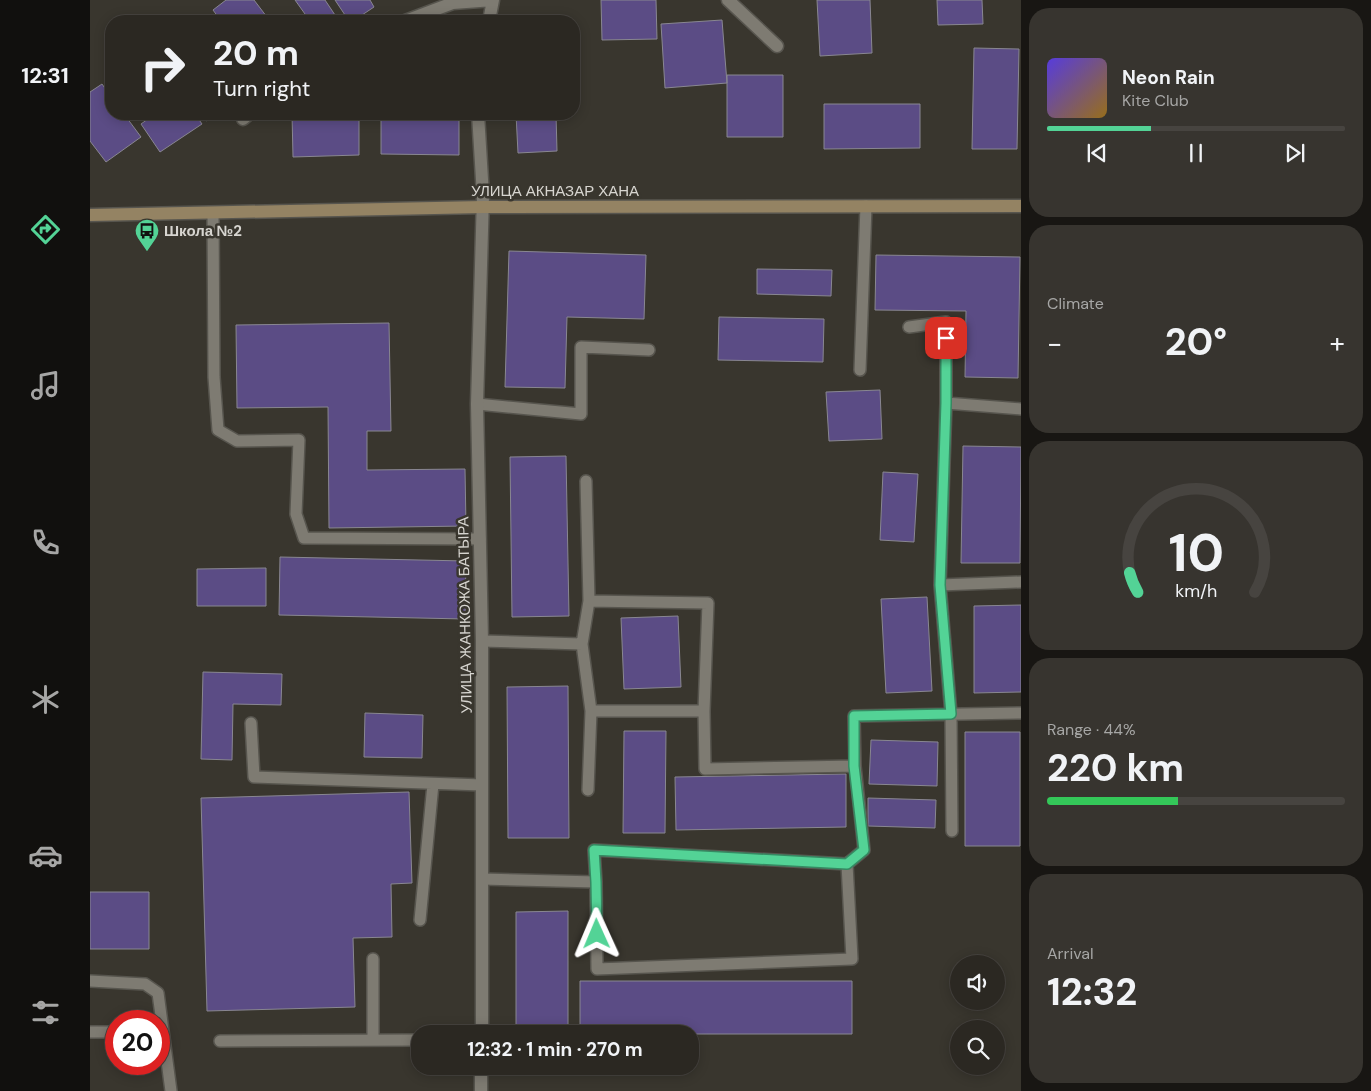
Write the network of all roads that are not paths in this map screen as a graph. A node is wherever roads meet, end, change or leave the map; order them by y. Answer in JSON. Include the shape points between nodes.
{"nodes":[{"id":1,"x":493,"y":0,"type":"edge"},
{"id":2,"x":728,"y":0,"type":"edge"},
{"id":3,"x":422,"y":15,"type":"edge"},
{"id":4,"x":490,"y":15,"type":"edge"},
{"id":5,"x":777,"y":46,"type":"dead end"},
{"id":6,"x":478,"y":120,"type":"edge"},
{"id":7,"x":483,"y":202,"type":"junction"},
{"id":8,"x":866,"y":206,"type":"junction"},
{"id":9,"x":1021,"y":206,"type":"edge"},
{"id":10,"x":213,"y":213,"type":"junction"},
{"id":11,"x":90,"y":215,"type":"edge"},
{"id":12,"x":909,"y":327,"type":"dead end"},
{"id":13,"x":649,"y":350,"type":"dead end"},
{"id":14,"x":860,"y":370,"type":"dead end"},
{"id":15,"x":946,"y":403,"type":"junction"},
{"id":16,"x":477,"y":404,"type":"junction"},
{"id":17,"x":1021,"y":409,"type":"edge"},
{"id":18,"x":586,"y":480,"type":"dead end"},
{"id":19,"x":480,"y":539,"type":"junction"},
{"id":20,"x":1021,"y":582,"type":"edge"},
{"id":21,"x":940,"y":585,"type":"junction"},
{"id":22,"x":589,"y":602,"type":"junction"},
{"id":23,"x":482,"y":641,"type":"junction"},
{"id":24,"x":582,"y":644,"type":"junction"},
{"id":25,"x":591,"y":711,"type":"junction"},
{"id":26,"x":704,"y":711,"type":"junction"},
{"id":27,"x":1021,"y":713,"type":"edge"},
{"id":28,"x":951,"y":714,"type":"junction"},
{"id":29,"x":251,"y":723,"type":"dead end"},
{"id":30,"x":854,"y":766,"type":"junction"},
{"id":31,"x":433,"y":784,"type":"junction"},
{"id":32,"x":482,"y":785,"type":"junction"},
{"id":33,"x":588,"y":790,"type":"dead end"},
{"id":34,"x":952,"y":830,"type":"dead end"},
{"id":35,"x":847,"y":864,"type":"junction"},
{"id":36,"x":482,"y":879,"type":"junction"},
{"id":37,"x":596,"y":882,"type":"junction"},
{"id":38,"x":420,"y":920,"type":"dead end"},
{"id":39,"x":373,"y":959,"type":"dead end"},
{"id":40,"x":90,"y":981,"type":"edge"},
{"id":41,"x":159,"y":1010,"type":"edge"},
{"id":42,"x":482,"y":1025,"type":"edge"},
{"id":43,"x":90,"y":1032,"type":"edge"},
{"id":44,"x":105,"y":1032,"type":"edge"},
{"id":45,"x":372,"y":1040,"type":"junction"},
{"id":46,"x":411,"y":1040,"type":"edge"},
{"id":47,"x":220,"y":1041,"type":"dead end"},
{"id":48,"x":168,"y":1075,"type":"edge"},
{"id":49,"x":482,"y":1075,"type":"edge"},
{"id":50,"x":171,"y":1091,"type":"edge"},
{"id":51,"x":481,"y":1091,"type":"edge"}],
"edges":[{"from":1,"to":3,"type":"street","via":[[453,4]]},
{"from":1,"to":4,"type":"street"},
{"from":2,"to":5,"type":"street"},
{"from":6,"to":7,"type":"street","name":"УЛИЦА ЖАНКОЖА БАТЫРА"},
{"from":7,"to":8,"type":"main road","name":"УЛИЦА АКНАЗАР ХАНА"},
{"from":7,"to":10,"type":"main road","name":"УЛИЦА АКНАЗАР ХАНА"},
{"from":7,"to":16,"type":"street","name":"УЛИЦА ЖАНКОЖА БАТЫРА"},
{"from":8,"to":9,"type":"main road","name":"УЛИЦА АКНАЗАР ХАНА"},
{"from":8,"to":14,"type":"lane"},
{"from":10,"to":11,"type":"main road","name":"УЛИЦА АКНАЗАР ХАНА"},
{"from":10,"to":19,"type":"lane","via":[[214,377],[218,430],[237,441],[300,440],[296,514],[304,538]]},
{"from":12,"to":15,"type":"lane","via":[[946,322]]},
{"from":13,"to":16,"type":"lane","via":[[581,347],[581,414]]},
{"from":15,"to":17,"type":"lane"},
{"from":15,"to":21,"type":"lane"},
{"from":16,"to":19,"type":"street","name":"УЛИЦА ЖАНКОЖА БАТЫРА"},
{"from":18,"to":22,"type":"lane"},
{"from":19,"to":23,"type":"street","name":"УЛИЦА ЖАНКОЖА БАТЫРА"},
{"from":20,"to":21,"type":"lane"},
{"from":21,"to":28,"type":"lane"},
{"from":22,"to":24,"type":"lane"},
{"from":22,"to":26,"type":"lane","via":[[708,603]]},
{"from":23,"to":24,"type":"lane"},
{"from":23,"to":32,"type":"street","name":"УЛИЦА ЖАНКОЖА БАТЫРА"},
{"from":24,"to":25,"type":"lane"},
{"from":25,"to":26,"type":"lane"},
{"from":25,"to":33,"type":"lane"},
{"from":26,"to":30,"type":"lane","via":[[705,768]]},
{"from":27,"to":28,"type":"lane"},
{"from":28,"to":30,"type":"lane","via":[[854,716]]},
{"from":28,"to":34,"type":"lane"},
{"from":29,"to":31,"type":"lane","via":[[254,777]]},
{"from":30,"to":35,"type":"lane","via":[[864,850]]},
{"from":31,"to":32,"type":"lane"},
{"from":31,"to":38,"type":"lane"},
{"from":32,"to":36,"type":"street","name":"УЛИЦА ЖАНКОЖА БАТЫРА"},
{"from":35,"to":37,"type":"lane","via":[[594,850]]},
{"from":35,"to":37,"type":"lane","via":[[852,959],[597,969]]},
{"from":36,"to":37,"type":"lane"},
{"from":36,"to":42,"type":"street","name":"УЛИЦА ЖАНКОЖА БАТЫРА"},
{"from":39,"to":45,"type":"lane"},
{"from":40,"to":41,"type":"lane","via":[[145,984],[158,992]]},
{"from":43,"to":44,"type":"lane"},
{"from":45,"to":46,"type":"lane"},
{"from":45,"to":47,"type":"lane"},
{"from":48,"to":50,"type":"lane"},
{"from":49,"to":51,"type":"street"}]}
